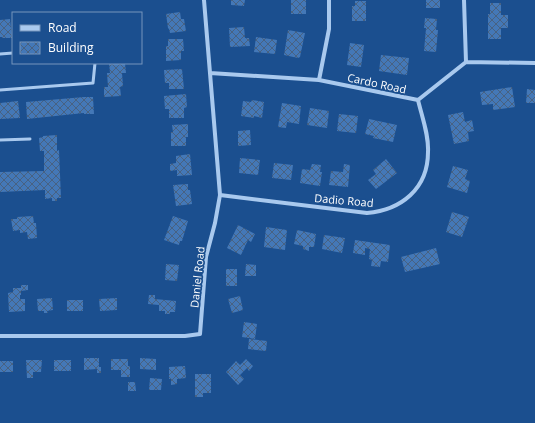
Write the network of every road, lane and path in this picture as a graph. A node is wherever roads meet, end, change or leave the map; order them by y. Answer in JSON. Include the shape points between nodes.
{"nodes":[{"id":1,"x":204,"y":0,"type":"edge"},
{"id":2,"x":329,"y":0,"type":"edge"},
{"id":3,"x":464,"y":0,"type":"edge"},
{"id":4,"x":12,"y":53,"type":"edge"},
{"id":5,"x":0,"y":54,"type":"edge"},
{"id":6,"x":466,"y":62,"type":"junction"},
{"id":7,"x":535,"y":63,"type":"edge"},
{"id":8,"x":95,"y":64,"type":"edge"},
{"id":9,"x":210,"y":73,"type":"junction"},
{"id":10,"x":318,"y":80,"type":"junction"},
{"id":11,"x":0,"y":90,"type":"edge"},
{"id":12,"x":418,"y":100,"type":"junction"},
{"id":13,"x":30,"y":139,"type":"dead end"},
{"id":14,"x":0,"y":140,"type":"edge"},
{"id":15,"x":220,"y":195,"type":"junction"},
{"id":16,"x":0,"y":336,"type":"edge"}],
"edges":[{"from":1,"to":9,"type":"street","name":"Daniel Road"},
{"from":2,"to":10,"type":"street","via":[[329,29]]},
{"from":3,"to":6,"type":"street"},
{"from":4,"to":5,"type":"lane"},
{"from":6,"to":7,"type":"street"},
{"from":6,"to":12,"type":"street","name":"Cardo Road"},
{"from":8,"to":11,"type":"lane","via":[[93,83]]},
{"from":9,"to":10,"type":"street","name":"Cardo Road"},
{"from":9,"to":15,"type":"street","name":"Daniel Road"},
{"from":10,"to":12,"type":"street","name":"Cardo Road"},
{"from":12,"to":15,"type":"street","name":"Dadio Road","via":[[427,138],[427,166],[424,176],[411,195],[393,208],[367,213]]},
{"from":13,"to":14,"type":"lane"},
{"from":15,"to":16,"type":"street","name":"Daniel Road","via":[[206,257],[200,334]]}]}
